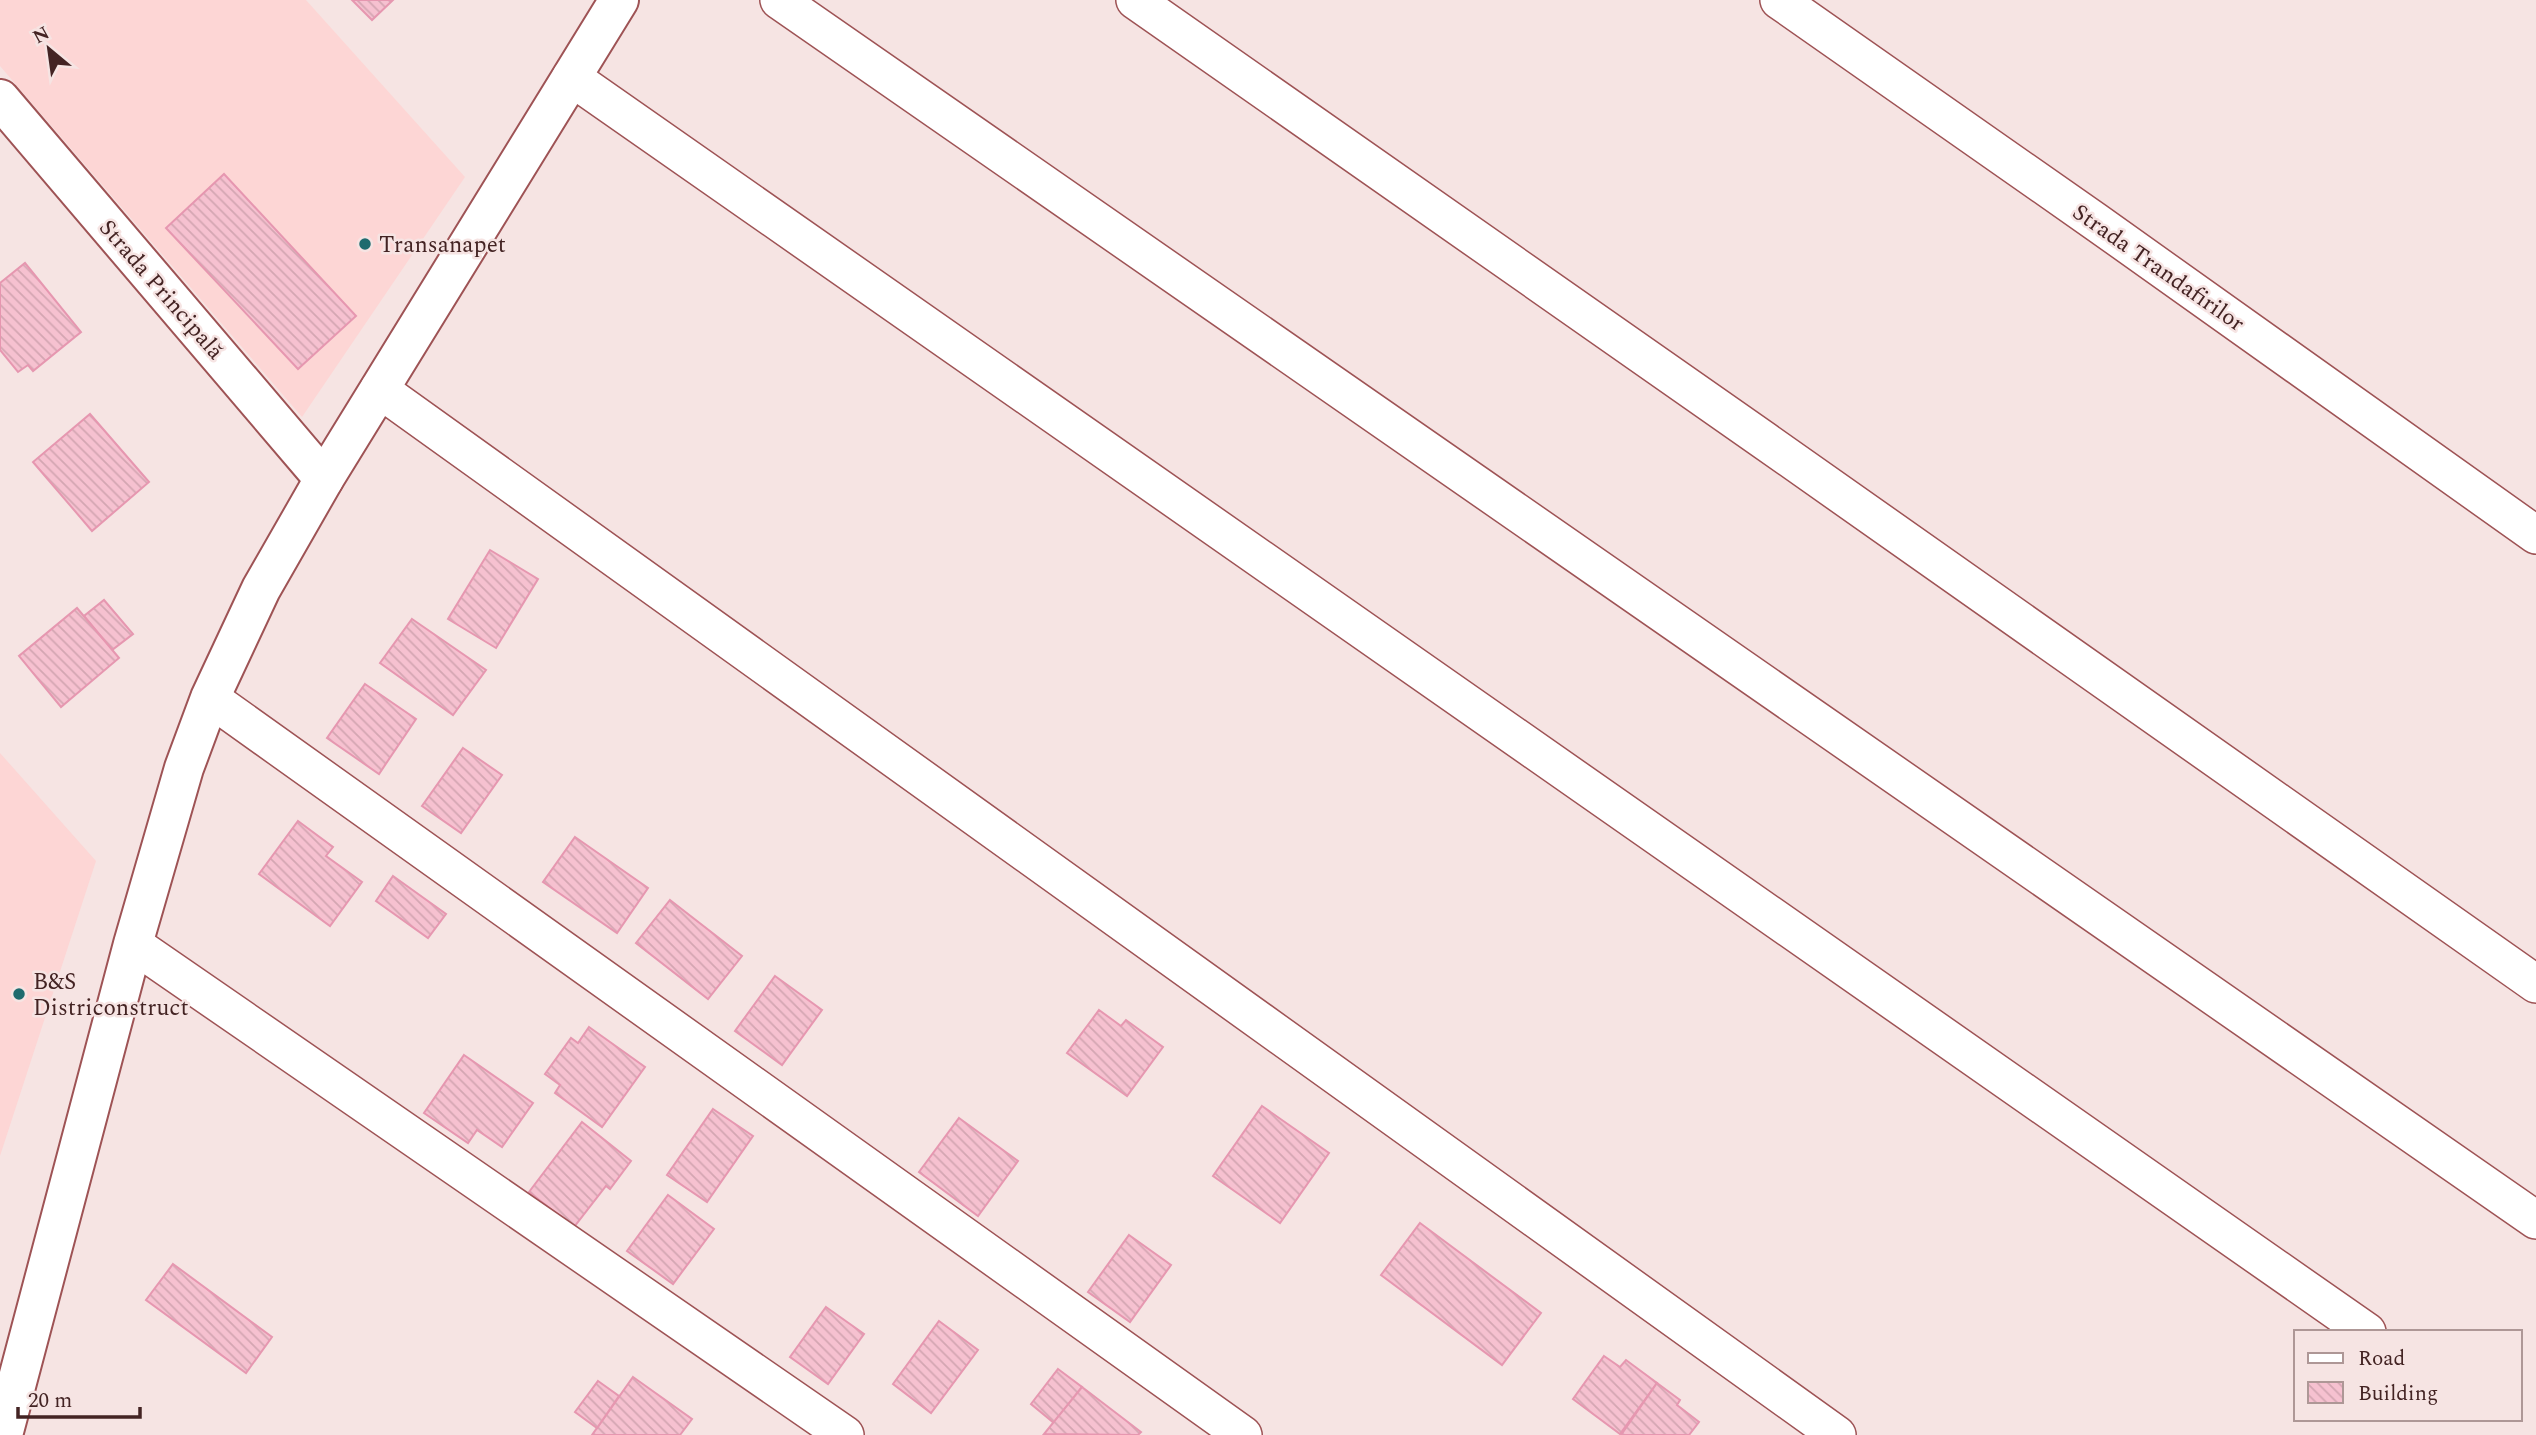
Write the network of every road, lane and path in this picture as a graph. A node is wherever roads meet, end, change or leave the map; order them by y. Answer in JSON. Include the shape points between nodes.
{"nodes":[{"id":1,"x":619,"y":0,"type":"edge"},
{"id":2,"x":779,"y":0,"type":"edge"},
{"id":3,"x":1135,"y":0,"type":"edge"},
{"id":4,"x":1779,"y":0,"type":"edge"},
{"id":5,"x":571,"y":78,"type":"junction"},
{"id":6,"x":0,"y":99,"type":"edge"},
{"id":7,"x":379,"y":389,"type":"junction"},
{"id":8,"x":324,"y":479,"type":"junction"},
{"id":9,"x":2536,"y":536,"type":"edge"},
{"id":10,"x":210,"y":698,"type":"junction"},
{"id":11,"x":133,"y":944,"type":"junction"},
{"id":12,"x":2536,"y":984,"type":"edge"},
{"id":13,"x":2536,"y":1220,"type":"edge"},
{"id":14,"x":2364,"y":1330,"type":"edge"},
{"id":15,"x":3,"y":1435,"type":"edge"},
{"id":16,"x":845,"y":1435,"type":"edge"},
{"id":17,"x":1243,"y":1435,"type":"edge"},
{"id":18,"x":1837,"y":1435,"type":"edge"}],
"edges":[{"from":1,"to":5,"type":"main road"},
{"from":2,"to":13,"type":"street"},
{"from":3,"to":12,"type":"street"},
{"from":4,"to":9,"type":"street","name":"Strada Trandafirilor"},
{"from":5,"to":7,"type":"main road"},
{"from":5,"to":14,"type":"street"},
{"from":6,"to":8,"type":"main road","name":"Strada Principală"},
{"from":7,"to":8,"type":"main road"},
{"from":7,"to":18,"type":"street"},
{"from":8,"to":10,"type":"main road","via":[[261,589]]},
{"from":10,"to":11,"type":"main road","via":[[184,768]]},
{"from":10,"to":17,"type":"street"},
{"from":11,"to":15,"type":"main road"},
{"from":11,"to":16,"type":"street"}]}
